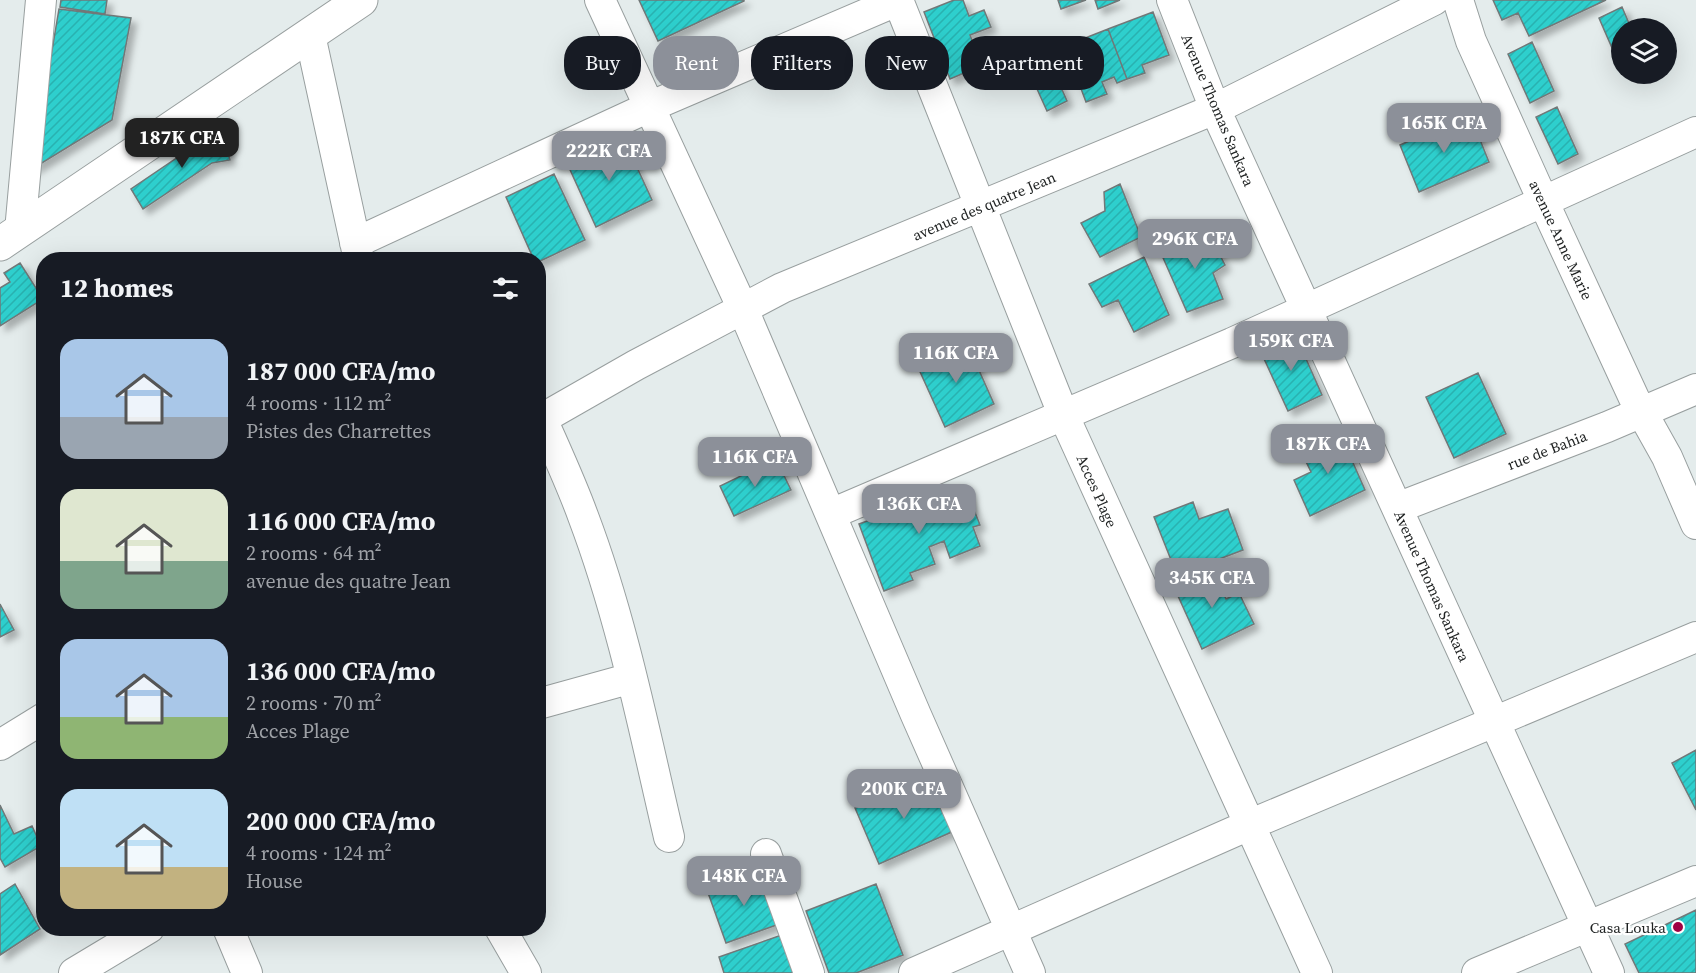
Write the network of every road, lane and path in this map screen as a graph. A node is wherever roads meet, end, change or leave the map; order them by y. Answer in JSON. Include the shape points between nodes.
{"nodes":[{"id":1,"x":41,"y":0,"type":"edge"},
{"id":2,"x":360,"y":0,"type":"edge"},
{"id":3,"x":600,"y":0,"type":"edge"},
{"id":4,"x":898,"y":0,"type":"edge"},
{"id":5,"x":1172,"y":0,"type":"edge"},
{"id":6,"x":1434,"y":0,"type":"edge"},
{"id":7,"x":1458,"y":0,"type":"edge"},
{"id":8,"x":310,"y":35,"type":"junction"},
{"id":9,"x":649,"y":106,"type":"junction"},
{"id":10,"x":1215,"y":109,"type":"junction"},
{"id":11,"x":1696,"y":132,"type":"edge"},
{"id":12,"x":1544,"y":203,"type":"junction"},
{"id":13,"x":979,"y":209,"type":"junction"},
{"id":14,"x":10,"y":237,"type":"edge"},
{"id":15,"x":357,"y":251,"type":"edge"},
{"id":16,"x":742,"y":307,"type":"junction"},
{"id":17,"x":1307,"y":307,"type":"junction"},
{"id":18,"x":1696,"y":389,"type":"edge"},
{"id":19,"x":1642,"y":411,"type":"junction"},
{"id":20,"x":1063,"y":414,"type":"junction"},
{"id":21,"x":546,"y":417,"type":"edge"},
{"id":22,"x":546,"y":433,"type":"edge"},
{"id":23,"x":1397,"y":508,"type":"junction"},
{"id":24,"x":831,"y":514,"type":"junction"},
{"id":25,"x":1696,"y":524,"type":"edge"},
{"id":26,"x":1696,"y":637,"type":"edge"},
{"id":27,"x":632,"y":678,"type":"junction"},
{"id":28,"x":546,"y":702,"type":"edge"},
{"id":29,"x":1493,"y":721,"type":"junction"},
{"id":30,"x":36,"y":723,"type":"edge"},
{"id":31,"x":0,"y":745,"type":"edge"},
{"id":32,"x":1249,"y":825,"type":"junction"},
{"id":33,"x":669,"y":837,"type":"dead end"},
{"id":34,"x":766,"y":854,"type":"dead end"},
{"id":35,"x":1696,"y":881,"type":"edge"},
{"id":36,"x":1586,"y":926,"type":"junction"},
{"id":37,"x":1012,"y":930,"type":"junction"},
{"id":38,"x":136,"y":936,"type":"edge"},
{"id":39,"x":231,"y":936,"type":"edge"},
{"id":40,"x":505,"y":936,"type":"edge"},
{"id":41,"x":74,"y":973,"type":"edge"},
{"id":42,"x":247,"y":973,"type":"edge"},
{"id":43,"x":526,"y":973,"type":"edge"},
{"id":44,"x":809,"y":973,"type":"edge"},
{"id":45,"x":914,"y":973,"type":"edge"},
{"id":46,"x":1030,"y":973,"type":"edge"},
{"id":47,"x":1317,"y":973,"type":"edge"},
{"id":48,"x":1477,"y":973,"type":"edge"},
{"id":49,"x":1609,"y":973,"type":"edge"}],
"edges":[{"from":1,"to":14,"type":"street"},
{"from":2,"to":8,"type":"main road"},
{"from":3,"to":9,"type":"street"},
{"from":4,"to":9,"type":"street"},
{"from":4,"to":13,"type":"street","name":"Acces Plage"},
{"from":5,"to":10,"type":"street","name":"Avenue Thomas Sankara"},
{"from":6,"to":10,"type":"street","name":"avenue des quatre Jean"},
{"from":7,"to":12,"type":"street","name":"avenue Anne Marie","via":[[1471,41]]},
{"from":8,"to":14,"type":"main road"},
{"from":8,"to":15,"type":"street"},
{"from":9,"to":15,"type":"street"},
{"from":9,"to":16,"type":"street"},
{"from":10,"to":13,"type":"street","name":"avenue des quatre Jean"},
{"from":10,"to":17,"type":"street","name":"Avenue Thomas Sankara"},
{"from":11,"to":12,"type":"street"},
{"from":12,"to":17,"type":"street"},
{"from":12,"to":19,"type":"street","name":"avenue Anne Marie"},
{"from":13,"to":16,"type":"street","name":"avenue des quatre Jean"},
{"from":13,"to":20,"type":"street","name":"Acces Plage"},
{"from":16,"to":21,"type":"street","name":"avenue des quatre Jean"},
{"from":16,"to":24,"type":"street"},
{"from":17,"to":20,"type":"street"},
{"from":17,"to":23,"type":"street","name":"Avenue Thomas Sankara"},
{"from":18,"to":19,"type":"street","name":"rue de Bahia"},
{"from":19,"to":23,"type":"street","name":"rue de Bahia"},
{"from":19,"to":25,"type":"street"},
{"from":20,"to":24,"type":"street"},
{"from":20,"to":32,"type":"street","name":"Acces Plage"},
{"from":22,"to":27,"type":"street","via":[[583,516]]},
{"from":23,"to":29,"type":"street","name":"Avenue Thomas Sankara"},
{"from":24,"to":37,"type":"street"},
{"from":26,"to":29,"type":"street"},
{"from":27,"to":28,"type":"street"},
{"from":27,"to":33,"type":"street"},
{"from":29,"to":32,"type":"street"},
{"from":29,"to":36,"type":"street","name":"Avenue Thomas Sankara"},
{"from":30,"to":31,"type":"street"},
{"from":32,"to":37,"type":"street"},
{"from":32,"to":47,"type":"street","name":"Acces Plage"},
{"from":34,"to":44,"type":"street"},
{"from":35,"to":36,"type":"street"},
{"from":36,"to":48,"type":"street"},
{"from":36,"to":49,"type":"street","name":"Avenue Thomas Sankara"},
{"from":37,"to":45,"type":"street"},
{"from":37,"to":46,"type":"street"},
{"from":38,"to":41,"type":"street"},
{"from":39,"to":42,"type":"street"},
{"from":40,"to":43,"type":"street"}]}
